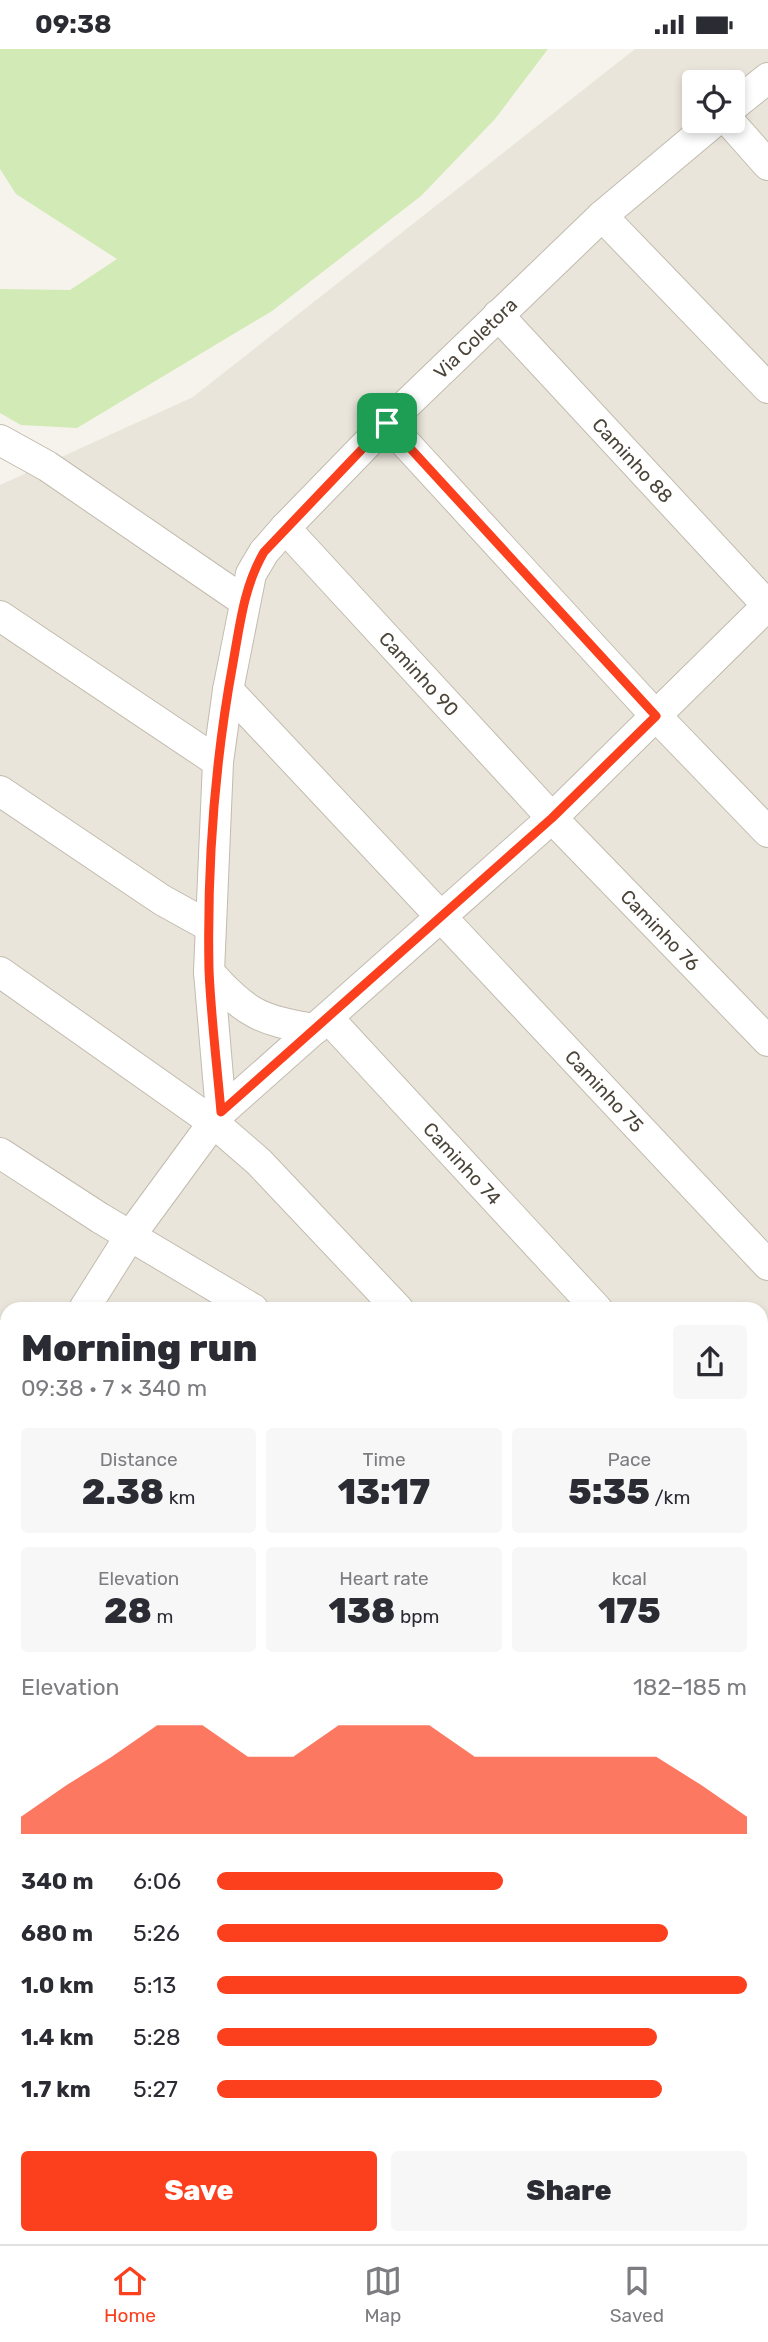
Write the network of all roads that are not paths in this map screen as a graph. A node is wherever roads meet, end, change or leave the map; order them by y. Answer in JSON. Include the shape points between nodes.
{"nodes":[{"id":1,"x":768,"y":78,"type":"edge"},
{"id":2,"x":745,"y":96,"type":"edge"},
{"id":3,"x":701,"y":133,"type":"edge"},
{"id":4,"x":740,"y":133,"type":"edge"},
{"id":5,"x":768,"y":165,"type":"edge"},
{"id":6,"x":602,"y":216,"type":"junction"},
{"id":7,"x":498,"y":315,"type":"junction"},
{"id":8,"x":768,"y":388,"type":"edge"},
{"id":9,"x":387,"y":423,"type":"junction"},
{"id":10,"x":0,"y":440,"type":"edge"},
{"id":11,"x":285,"y":528,"type":"junction"},
{"id":12,"x":244,"y":601,"type":"junction"},
{"id":13,"x":768,"y":606,"type":"edge"},
{"id":14,"x":0,"y":616,"type":"edge"},
{"id":15,"x":228,"y":690,"type":"junction"},
{"id":16,"x":656,"y":716,"type":"junction"},
{"id":17,"x":218,"y":762,"type":"junction"},
{"id":18,"x":0,"y":791,"type":"edge"},
{"id":19,"x":552,"y":818,"type":"junction"},
{"id":20,"x":768,"y":832,"type":"edge"},
{"id":21,"x":440,"y":916,"type":"junction"},
{"id":22,"x":209,"y":926,"type":"junction"},
{"id":23,"x":0,"y":972,"type":"edge"},
{"id":24,"x":209,"y":972,"type":"junction"},
{"id":25,"x":321,"y":1023,"type":"junction"},
{"id":26,"x":768,"y":1041,"type":"edge"},
{"id":27,"x":218,"y":1118,"type":"junction"},
{"id":28,"x":0,"y":1153,"type":"edge"},
{"id":29,"x":130,"y":1235,"type":"junction"},
{"id":30,"x":768,"y":1265,"type":"edge"},
{"id":31,"x":88,"y":1302,"type":"edge"},
{"id":32,"x":241,"y":1302,"type":"edge"},
{"id":33,"x":391,"y":1302,"type":"edge"},
{"id":34,"x":590,"y":1302,"type":"edge"}],
"edges":[{"from":1,"to":2,"type":"street"},
{"from":3,"to":6,"type":"street","name":"Via Coletora"},
{"from":4,"to":5,"type":"street"},
{"from":6,"to":7,"type":"street","name":"Via Coletora"},
{"from":6,"to":8,"type":"street"},
{"from":7,"to":9,"type":"street","name":"Via Coletora"},
{"from":7,"to":13,"type":"street","name":"Caminho 88"},
{"from":9,"to":11,"type":"street","name":"Via Coletora"},
{"from":9,"to":16,"type":"street"},
{"from":10,"to":12,"type":"street","via":[[47,466]]},
{"from":11,"to":12,"type":"street","name":"Via Coletora","via":[[251,574]]},
{"from":11,"to":19,"type":"street","name":"Caminho 90"},
{"from":12,"to":15,"type":"street","name":"Via Coletora"},
{"from":13,"to":16,"type":"street"},
{"from":14,"to":17,"type":"street"},
{"from":15,"to":17,"type":"street","name":"Via Coletora"},
{"from":15,"to":21,"type":"street","name":"Caminho 75"},
{"from":16,"to":19,"type":"street"},
{"from":16,"to":20,"type":"street"},
{"from":17,"to":22,"type":"street","name":"Via Coletora"},
{"from":18,"to":22,"type":"street"},
{"from":19,"to":21,"type":"street"},
{"from":19,"to":26,"type":"street","name":"Caminho 76"},
{"from":21,"to":25,"type":"street"},
{"from":21,"to":30,"type":"street","name":"Caminho 75"},
{"from":22,"to":24,"type":"street","name":"Via Coletora"},
{"from":23,"to":27,"type":"street"},
{"from":24,"to":25,"type":"street","via":[[254,1015],[277,1023]]},
{"from":24,"to":27,"type":"street","name":"Via Coletora"},
{"from":25,"to":27,"type":"street"},
{"from":25,"to":34,"type":"street","name":"Caminho 74"},
{"from":27,"to":29,"type":"street"},
{"from":27,"to":33,"type":"street"},
{"from":28,"to":29,"type":"street"},
{"from":29,"to":31,"type":"street"},
{"from":29,"to":32,"type":"street"}]}
